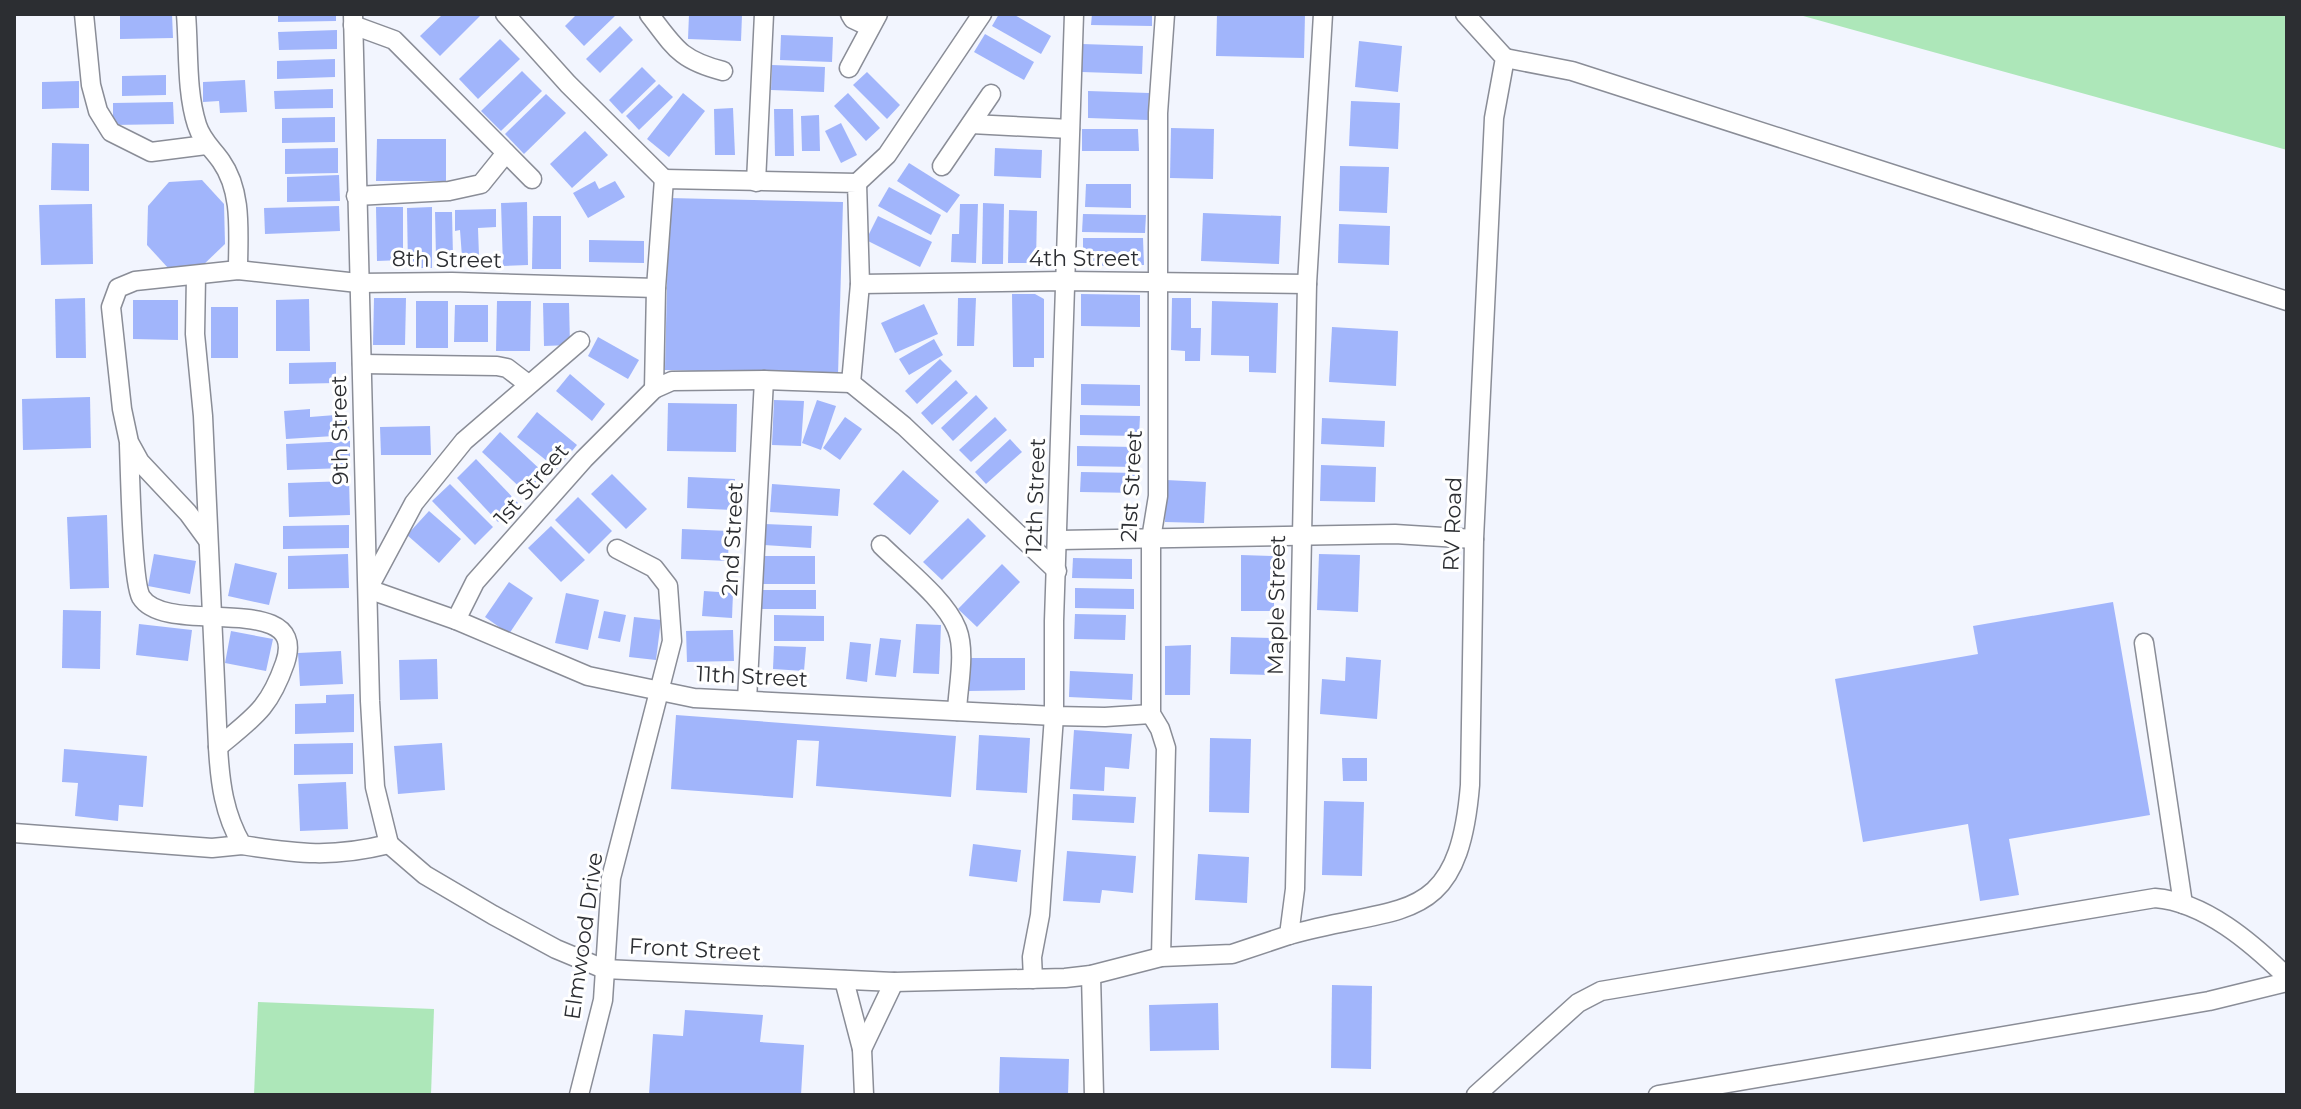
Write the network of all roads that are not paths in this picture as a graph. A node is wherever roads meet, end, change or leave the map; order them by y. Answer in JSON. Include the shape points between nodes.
{"nodes":[{"id":1,"x":84,"y":14,"type":"edge"},
{"id":2,"x":186,"y":14,"type":"edge"},
{"id":3,"x":505,"y":14,"type":"edge"},
{"id":4,"x":649,"y":14,"type":"edge"},
{"id":5,"x":764,"y":14,"type":"edge"},
{"id":6,"x":850,"y":14,"type":"edge"},
{"id":7,"x":982,"y":14,"type":"edge"},
{"id":8,"x":1074,"y":14,"type":"edge"},
{"id":9,"x":1165,"y":14,"type":"edge"},
{"id":10,"x":1323,"y":14,"type":"edge"},
{"id":11,"x":1465,"y":14,"type":"edge"},
{"id":12,"x":353,"y":20,"type":"edge"},
{"id":13,"x":874,"y":21,"type":"edge"},
{"id":14,"x":1505,"y":58,"type":"junction"},
{"id":15,"x":849,"y":68,"type":"dead end"},
{"id":16,"x":723,"y":71,"type":"dead end"},
{"id":17,"x":991,"y":94,"type":"dead end"},
{"id":18,"x":971,"y":124,"type":"junction"},
{"id":19,"x":1070,"y":129,"type":"junction"},
{"id":20,"x":206,"y":145,"type":"junction"},
{"id":21,"x":506,"y":153,"type":"junction"},
{"id":22,"x":942,"y":166,"type":"dead end"},
{"id":23,"x":532,"y":179,"type":"dead end"},
{"id":24,"x":664,"y":179,"type":"junction"},
{"id":25,"x":756,"y":182,"type":"junction"},
{"id":26,"x":857,"y":183,"type":"junction"},
{"id":27,"x":356,"y":196,"type":"junction"},
{"id":28,"x":238,"y":270,"type":"junction"},
{"id":29,"x":196,"y":276,"type":"junction"},
{"id":30,"x":1065,"y":281,"type":"junction"},
{"id":31,"x":1158,"y":282,"type":"junction"},
{"id":32,"x":358,"y":283,"type":"junction"},
{"id":33,"x":860,"y":284,"type":"junction"},
{"id":34,"x":1307,"y":284,"type":"junction"},
{"id":35,"x":656,"y":288,"type":"junction"},
{"id":36,"x":2287,"y":301,"type":"edge"},
{"id":37,"x":580,"y":341,"type":"dead end"},
{"id":38,"x":362,"y":364,"type":"junction"},
{"id":39,"x":764,"y":380,"type":"junction"},
{"id":40,"x":851,"y":383,"type":"junction"},
{"id":41,"x":528,"y":384,"type":"junction"},
{"id":42,"x":654,"y":389,"type":"junction"},
{"id":43,"x":129,"y":442,"type":"junction"},
{"id":44,"x":1301,"y":536,"type":"junction"},
{"id":45,"x":207,"y":539,"type":"junction"},
{"id":46,"x":1151,"y":539,"type":"junction"},
{"id":47,"x":1474,"y":539,"type":"junction"},
{"id":48,"x":1059,"y":540,"type":"junction"},
{"id":49,"x":881,"y":545,"type":"dead end"},
{"id":50,"x":617,"y":549,"type":"dead end"},
{"id":51,"x":1057,"y":571,"type":"junction"},
{"id":52,"x":368,"y":589,"type":"junction"},
{"id":53,"x":212,"y":617,"type":"junction"},
{"id":54,"x":456,"y":620,"type":"junction"},
{"id":55,"x":2144,"y":643,"type":"dead end"},
{"id":56,"x":658,"y":691,"type":"junction"},
{"id":57,"x":747,"y":700,"type":"junction"},
{"id":58,"x":957,"y":711,"type":"junction"},
{"id":59,"x":1151,"y":714,"type":"junction"},
{"id":60,"x":1054,"y":716,"type":"junction"},
{"id":61,"x":218,"y":747,"type":"junction"},
{"id":62,"x":14,"y":833,"type":"edge"},
{"id":63,"x":389,"y":844,"type":"junction"},
{"id":64,"x":242,"y":845,"type":"junction"},
{"id":65,"x":2183,"y":904,"type":"junction"},
{"id":66,"x":1289,"y":935,"type":"junction"},
{"id":67,"x":1161,"y":957,"type":"junction"},
{"id":68,"x":604,"y":969,"type":"junction"},
{"id":69,"x":1091,"y":975,"type":"junction"},
{"id":70,"x":1033,"y":979,"type":"junction"},
{"id":71,"x":2287,"y":979,"type":"edge"},
{"id":72,"x":844,"y":980,"type":"junction"},
{"id":73,"x":894,"y":982,"type":"junction"},
{"id":74,"x":862,"y":1049,"type":"junction"},
{"id":75,"x":1504,"y":1073,"type":"junction"},
{"id":76,"x":579,"y":1095,"type":"edge"},
{"id":77,"x":864,"y":1095,"type":"edge"},
{"id":78,"x":1094,"y":1095,"type":"edge"},
{"id":79,"x":1476,"y":1095,"type":"edge"},
{"id":80,"x":1504,"y":1095,"type":"edge"},
{"id":81,"x":1658,"y":1095,"type":"edge"}],
"edges":[{"from":1,"to":20,"type":"lane","via":[[91,85],[111,132],[151,152]]},
{"from":2,"to":20,"type":"lane","via":[[196,124]]},
{"from":3,"to":24,"type":"lane"},
{"from":4,"to":16,"type":"lane","via":[[676,50],[695,64]]},
{"from":5,"to":25,"type":"lane"},
{"from":6,"to":13,"type":"lane"},
{"from":7,"to":26,"type":"lane","via":[[887,155]]},
{"from":8,"to":19,"type":"lane","name":"12th Street"},
{"from":9,"to":31,"type":"lane","name":"21st Street","via":[[1158,113]]},
{"from":10,"to":34,"type":"lane","name":"Maple Street"},
{"from":11,"to":14,"type":"lane"},
{"from":12,"to":21,"type":"lane","via":[[394,40]]},
{"from":12,"to":27,"type":"lane","name":"9th Street"},
{"from":13,"to":15,"type":"lane"},
{"from":14,"to":36,"type":"lane","via":[[1572,71]]},
{"from":14,"to":47,"type":"lane","name":"RV Road","via":[[1494,118]]},
{"from":17,"to":18,"type":"lane"},
{"from":18,"to":19,"type":"lane"},
{"from":18,"to":22,"type":"lane"},
{"from":19,"to":30,"type":"lane","name":"12th Street"},
{"from":20,"to":28,"type":"lane","via":[[222,161],[232,186],[239,216]]},
{"from":21,"to":23,"type":"lane"},
{"from":21,"to":27,"type":"lane","via":[[481,184]]},
{"from":24,"to":25,"type":"lane"},
{"from":24,"to":35,"type":"lane"},
{"from":25,"to":26,"type":"lane"},
{"from":26,"to":33,"type":"lane"},
{"from":27,"to":32,"type":"lane","name":"9th Street"},
{"from":28,"to":29,"type":"lane","name":"8th Street"},
{"from":28,"to":32,"type":"lane","name":"8th Street"},
{"from":29,"to":43,"type":"lane","name":"8th Street","via":[[135,281],[114,294],[111,307]]},
{"from":29,"to":45,"type":"lane"},
{"from":30,"to":31,"type":"lane","name":"4th Street"},
{"from":30,"to":33,"type":"lane","name":"4th Street"},
{"from":30,"to":48,"type":"lane","name":"12th Street"},
{"from":31,"to":34,"type":"lane","name":"4th Street"},
{"from":31,"to":46,"type":"lane","name":"21st Street","via":[[1158,496]]},
{"from":32,"to":35,"type":"lane","name":"8th Street"},
{"from":32,"to":38,"type":"lane","name":"9th Street"},
{"from":33,"to":40,"type":"lane"},
{"from":34,"to":44,"type":"lane","name":"Maple Street"},
{"from":35,"to":42,"type":"lane"},
{"from":37,"to":41,"type":"lane"},
{"from":38,"to":41,"type":"lane","via":[[497,366]]},
{"from":38,"to":52,"type":"lane","name":"9th Street"},
{"from":39,"to":40,"type":"lane"},
{"from":39,"to":42,"type":"lane","via":[[672,381]]},
{"from":39,"to":57,"type":"lane","name":"2nd Street"},
{"from":40,"to":51,"type":"lane"},
{"from":41,"to":52,"type":"lane","via":[[464,441],[421,493]]},
{"from":42,"to":54,"type":"lane","name":"1st Street","via":[[475,582]]},
{"from":43,"to":45,"type":"lane"},
{"from":43,"to":53,"type":"lane","via":[[139,595],[157,609]]},
{"from":44,"to":46,"type":"lane"},
{"from":44,"to":47,"type":"lane"},
{"from":44,"to":66,"type":"lane","name":"Maple Street","via":[[1295,889]]},
{"from":45,"to":53,"type":"lane"},
{"from":46,"to":48,"type":"lane"},
{"from":46,"to":59,"type":"lane","name":"21st Street"},
{"from":47,"to":66,"type":"lane","name":"RV Road","via":[[1470,785],[1467,822],[1450,872],[1433,893],[1407,909]]},
{"from":48,"to":51,"type":"lane","name":"12th Street"},
{"from":49,"to":58,"type":"lane","via":[[938,600],[957,629]]},
{"from":50,"to":56,"type":"lane","name":"Elmwood Drive","via":[[654,568],[668,586],[672,641]]},
{"from":51,"to":60,"type":"lane","name":"12th Street"},
{"from":52,"to":54,"type":"lane","name":"11th Street"},
{"from":52,"to":63,"type":"lane","name":"9th Street","via":[[375,787]]},
{"from":53,"to":61,"type":"lane"},
{"from":53,"to":61,"type":"lane","via":[[256,620],[281,628],[288,638],[275,691],[258,714]]},
{"from":54,"to":56,"type":"lane","name":"11th Street","via":[[588,676]]},
{"from":55,"to":65,"type":"lane"},
{"from":56,"to":57,"type":"lane","name":"11th Street"},
{"from":56,"to":68,"type":"lane","name":"Elmwood Drive","via":[[611,878]]},
{"from":57,"to":58,"type":"lane","name":"11th Street"},
{"from":58,"to":60,"type":"lane","name":"11th Street"},
{"from":59,"to":60,"type":"lane","name":"11th Street"},
{"from":59,"to":67,"type":"lane","name":"21st Street","via":[[1166,748]]},
{"from":60,"to":70,"type":"lane","name":"12th Street"},
{"from":61,"to":64,"type":"lane","via":[[226,810]]},
{"from":62,"to":64,"type":"lane","via":[[212,848]]},
{"from":63,"to":64,"type":"lane","via":[[353,853],[303,854]]},
{"from":63,"to":68,"type":"lane","name":"Front Street","via":[[425,875],[493,915]]},
{"from":65,"to":71,"type":"lane","via":[[2260,950]]},
{"from":65,"to":75,"type":"lane","via":[[2155,898],[1601,991],[1578,1003]]},
{"from":66,"to":67,"type":"lane","via":[[1232,954]]},
{"from":67,"to":69,"type":"lane"},
{"from":68,"to":72,"type":"lane","name":"Front Street"},
{"from":68,"to":76,"type":"lane","name":"Elmwood Drive","via":[[603,1000]]},
{"from":69,"to":70,"type":"lane"},
{"from":69,"to":78,"type":"lane"},
{"from":70,"to":73,"type":"lane","name":"Front Street"},
{"from":71,"to":81,"type":"lane","via":[[2209,1001]]},
{"from":72,"to":73,"type":"lane","name":"Front Street"},
{"from":72,"to":74,"type":"lane"},
{"from":73,"to":74,"type":"lane"},
{"from":74,"to":77,"type":"lane"},
{"from":75,"to":79,"type":"lane"},
{"from":75,"to":80,"type":"lane"}]}
